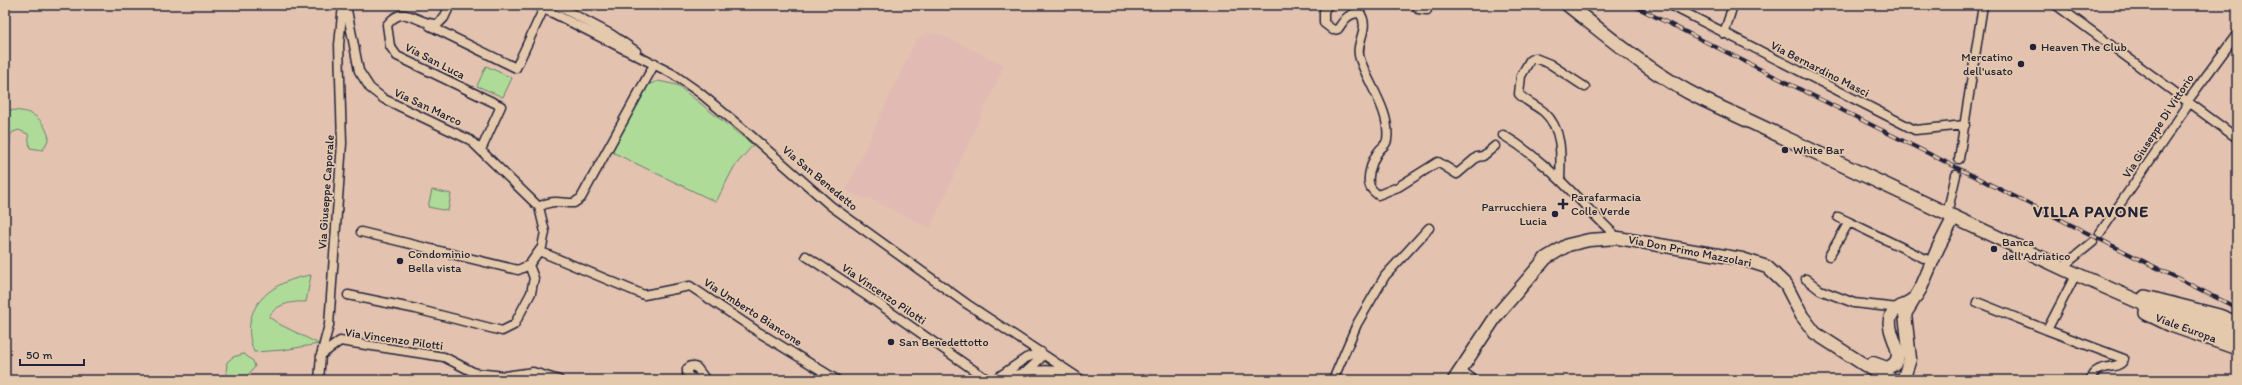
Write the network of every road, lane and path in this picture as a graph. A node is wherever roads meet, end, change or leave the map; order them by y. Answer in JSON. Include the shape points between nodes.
{"nodes":[{"id":1,"x":345,"y":5,"type":"edge"},
{"id":2,"x":450,"y":5,"type":"edge"},
{"id":3,"x":556,"y":5,"type":"edge"},
{"id":4,"x":1328,"y":5,"type":"edge"},
{"id":5,"x":1416,"y":5,"type":"edge"},
{"id":6,"x":1568,"y":5,"type":"edge"},
{"id":7,"x":1670,"y":5,"type":"edge"},
{"id":8,"x":1733,"y":5,"type":"edge"},
{"id":9,"x":1983,"y":5,"type":"edge"},
{"id":10,"x":2056,"y":5,"type":"edge"},
{"id":11,"x":540,"y":7,"type":"edge"},
{"id":12,"x":1427,"y":10,"type":"dead end"},
{"id":13,"x":428,"y":25,"type":"junction"},
{"id":14,"x":1724,"y":34,"type":"junction"},
{"id":15,"x":2237,"y":34,"type":"edge"},
{"id":16,"x":655,"y":63,"type":"junction"},
{"id":17,"x":1585,"y":87,"type":"dead end"},
{"id":18,"x":2187,"y":102,"type":"junction"},
{"id":19,"x":1966,"y":125,"type":"junction"},
{"id":20,"x":1503,"y":135,"type":"dead end"},
{"id":21,"x":2237,"y":138,"type":"edge"},
{"id":22,"x":1496,"y":146,"type":"dead end"},
{"id":23,"x":481,"y":150,"type":"junction"},
{"id":24,"x":1959,"y":159,"type":"dead end"},
{"id":25,"x":1956,"y":175,"type":"dead end"},
{"id":26,"x":1560,"y":179,"type":"junction"},
{"id":27,"x":540,"y":207,"type":"junction"},
{"id":28,"x":1951,"y":216,"type":"junction"},
{"id":29,"x":1838,"y":217,"type":"dead end"},
{"id":30,"x":1849,"y":222,"type":"junction"},
{"id":31,"x":1429,"y":228,"type":"dead end"},
{"id":32,"x":361,"y":232,"type":"dead end"},
{"id":33,"x":2100,"y":233,"type":"dead end"},
{"id":34,"x":1618,"y":238,"type":"junction"},
{"id":35,"x":2093,"y":242,"type":"dead end"},
{"id":36,"x":539,"y":251,"type":"junction"},
{"id":37,"x":806,"y":256,"type":"dead end"},
{"id":38,"x":1830,"y":256,"type":"dead end"},
{"id":39,"x":1932,"y":262,"type":"junction"},
{"id":40,"x":529,"y":264,"type":"junction"},
{"id":41,"x":2061,"y":268,"type":"junction"},
{"id":42,"x":2076,"y":274,"type":"junction"},
{"id":43,"x":1806,"y":279,"type":"dead end"},
{"id":44,"x":2118,"y":291,"type":"junction"},
{"id":45,"x":348,"y":295,"type":"dead end"},
{"id":46,"x":1914,"y":298,"type":"junction"},
{"id":47,"x":1976,"y":302,"type":"dead end"},
{"id":48,"x":1898,"y":308,"type":"junction"},
{"id":49,"x":2235,"y":322,"type":"edge"},
{"id":50,"x":2047,"y":330,"type":"junction"},
{"id":51,"x":1821,"y":338,"type":"junction"},
{"id":52,"x":1020,"y":339,"type":"junction"},
{"id":53,"x":2235,"y":343,"type":"edge"},
{"id":54,"x":1041,"y":352,"type":"junction"},
{"id":55,"x":320,"y":355,"type":"junction"},
{"id":56,"x":1020,"y":361,"type":"junction"},
{"id":57,"x":1028,"y":371,"type":"junction"},
{"id":58,"x":825,"y":373,"type":"junction"},
{"id":59,"x":1071,"y":373,"type":"junction"},
{"id":60,"x":1456,"y":377,"type":"edge"},
{"id":61,"x":1901,"y":379,"type":"edge"},
{"id":62,"x":319,"y":380,"type":"edge"},
{"id":63,"x":559,"y":380,"type":"edge"},
{"id":64,"x":818,"y":380,"type":"edge"},
{"id":65,"x":837,"y":380,"type":"edge"},
{"id":66,"x":988,"y":380,"type":"edge"},
{"id":67,"x":994,"y":380,"type":"edge"},
{"id":68,"x":998,"y":380,"type":"edge"},
{"id":69,"x":1082,"y":380,"type":"edge"},
{"id":70,"x":1333,"y":380,"type":"edge"},
{"id":71,"x":1474,"y":380,"type":"edge"},
{"id":72,"x":2090,"y":380,"type":"edge"}],
"edges":[{"from":1,"to":23,"type":"street","name":"Via San Marco","via":[[359,71],[370,88],[384,99],[470,140]]},
{"from":1,"to":55,"type":"street","name":"Via Giuseppe Caporale","via":[[339,45],[342,143],[329,325]]},
{"from":2,"to":13,"type":"street","via":[[438,24]]},
{"from":3,"to":16,"type":"street","via":[[610,34]]},
{"from":4,"to":22,"type":"street","via":[[1324,11],[1324,23],[1333,30],[1338,29],[1353,13],[1360,13],[1364,19],[1365,27],[1358,49],[1359,59],[1377,94],[1387,131],[1387,141],[1379,151],[1368,176],[1370,187],[1378,195],[1398,187],[1438,162],[1457,174],[1477,157],[1483,156]]},
{"from":5,"to":12,"type":"street","via":[[1418,9]]},
{"from":6,"to":28,"type":"main road","name":"Viale Europa","via":[[1674,85]]},
{"from":7,"to":14,"type":"street","name":"Via Bernardino Masci"},
{"from":8,"to":14,"type":"street"},
{"from":9,"to":19,"type":"street"},
{"from":10,"to":18,"type":"street"},
{"from":11,"to":13,"type":"street","via":[[516,68]]},
{"from":11,"to":16,"type":"street","name":"Via San Benedetto"},
{"from":13,"to":23,"type":"street","name":"Via San Luca","via":[[404,14],[394,16],[387,25],[390,46],[397,56],[500,106]]},
{"from":14,"to":19,"type":"street","name":"Via Bernardino Masci","via":[[1914,130]]},
{"from":15,"to":18,"type":"street","name":"Via Giuseppe Di Vittorio"},
{"from":16,"to":27,"type":"street","via":[[582,198],[574,203],[557,200]]},
{"from":16,"to":52,"type":"street","name":"Via San Benedetto","via":[[700,93],[835,208],[967,304]]},
{"from":17,"to":26,"type":"street","via":[[1550,64],[1535,58],[1530,60],[1521,76],[1519,94],[1551,119],[1560,139]]},
{"from":18,"to":21,"type":"street"},
{"from":18,"to":33,"type":"street","name":"Via Giuseppe Di Vittorio","via":[[2186,108]]},
{"from":19,"to":24,"type":"street"},
{"from":20,"to":26,"type":"street","via":[[1526,149]]},
{"from":23,"to":27,"type":"street","name":"Via San Marco"},
{"from":25,"to":28,"type":"street"},
{"from":26,"to":34,"type":"street"},
{"from":27,"to":36,"type":"street","via":[[545,232]]},
{"from":28,"to":39,"type":"street","name":"Via Don Primo Mazzolari"},
{"from":28,"to":41,"type":"main road","name":"Viale Europa"},
{"from":29,"to":30,"type":"street"},
{"from":30,"to":38,"type":"street"},
{"from":30,"to":39,"type":"street"},
{"from":31,"to":70,"type":"street","via":[[1384,276],[1357,324]]},
{"from":32,"to":40,"type":"street","via":[[518,270]]},
{"from":34,"to":51,"type":"street","name":"Via Don Primo Mazzolari","via":[[1742,259],[1767,268],[1786,285],[1802,316]]},
{"from":34,"to":60,"type":"street","name":"Via Don Primo Mazzolari","via":[[1589,240],[1568,245],[1546,258],[1497,315]]},
{"from":35,"to":41,"type":"street"},
{"from":36,"to":40,"type":"street"},
{"from":36,"to":58,"type":"street","name":"Via Umberto Biancone","via":[[644,295],[690,286]]},
{"from":37,"to":66,"type":"street","name":"Via Vincenzo Pilotti"},
{"from":39,"to":46,"type":"street","name":"Via Don Primo Mazzolari"},
{"from":40,"to":45,"type":"street","via":[[534,278],[531,293],[514,325],[502,330]]},
{"from":41,"to":42,"type":"main road","name":"Viale Europa"},
{"from":42,"to":44,"type":"main road","name":"Viale Europa"},
{"from":42,"to":50,"type":"street"},
{"from":43,"to":48,"type":"street","via":[[1820,290],[1854,303]]},
{"from":44,"to":49,"type":"main road","name":"Viale Europa","via":[[2207,312]]},
{"from":44,"to":53,"type":"main road","name":"Viale Europa","via":[[2160,320]]},
{"from":46,"to":48,"type":"street","name":"Via Don Primo Mazzolari"},
{"from":46,"to":61,"type":"street","name":"Via Don Primo Mazzolari","via":[[1905,314],[1910,358]]},
{"from":47,"to":50,"type":"street"},
{"from":48,"to":51,"type":"street","via":[[1889,320],[1898,357],[1894,366],[1887,368],[1870,362],[1848,347]]},
{"from":50,"to":72,"type":"street","via":[[2124,359],[2120,364],[2100,368],[2093,373]]},
{"from":51,"to":61,"type":"street","name":"Via Don Primo Mazzolari","via":[[1874,371]]},
{"from":52,"to":54,"type":"street","name":"Via San Benedetto"},
{"from":52,"to":56,"type":"street","via":[[1025,344],[1026,353]]},
{"from":54,"to":56,"type":"street"},
{"from":54,"to":57,"type":"street","via":[[1040,359]]},
{"from":54,"to":59,"type":"street","name":"Via San Benedetto"},
{"from":55,"to":62,"type":"street","name":"Via Giuseppe Caporale"},
{"from":55,"to":63,"type":"street","name":"Via Vincenzo Pilotti","via":[[340,341],[444,357],[475,373],[505,376],[533,372]]},
{"from":56,"to":67,"type":"street"},
{"from":57,"to":59,"type":"street","via":[[1047,369]]},
{"from":57,"to":68,"type":"street"},
{"from":58,"to":64,"type":"street"},
{"from":58,"to":65,"type":"street","name":"Via Umberto Biancone"},
{"from":59,"to":69,"type":"street","name":"Via San Benedetto"},
{"from":60,"to":71,"type":"street"}]}
